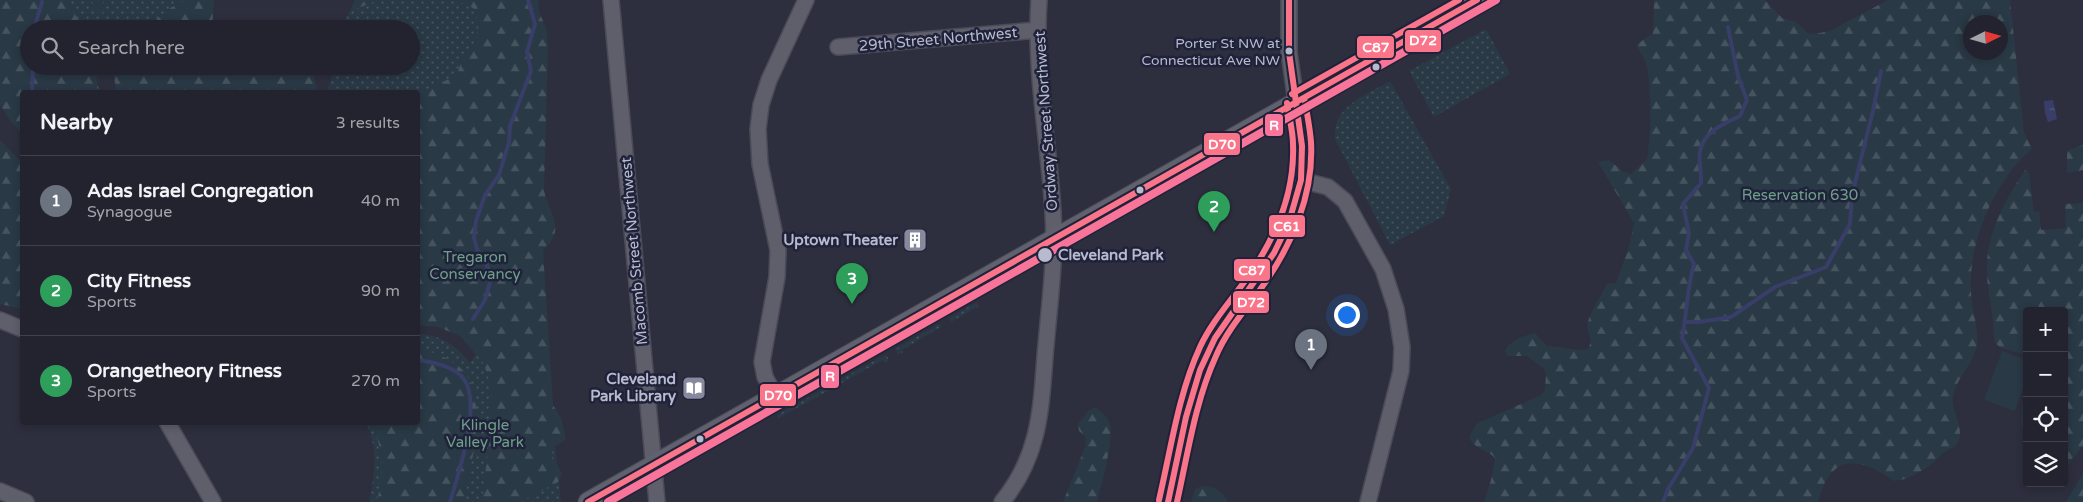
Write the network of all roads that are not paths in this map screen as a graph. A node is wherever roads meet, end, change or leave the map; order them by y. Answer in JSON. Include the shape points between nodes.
{"nodes":[{"id":1,"x":611,"y":0,"type":"edge"},
{"id":2,"x":806,"y":0,"type":"edge"},
{"id":3,"x":1039,"y":0,"type":"edge"},
{"id":4,"x":1289,"y":0,"type":"edge"},
{"id":5,"x":1477,"y":0,"type":"edge"},
{"id":6,"x":1038,"y":30,"type":"junction"},
{"id":7,"x":838,"y":47,"type":"dead end"},
{"id":8,"x":1296,"y":102,"type":"junction"},
{"id":9,"x":1300,"y":180,"type":"junction"},
{"id":10,"x":1054,"y":239,"type":"junction"},
{"id":11,"x":0,"y":320,"type":"edge"},
{"id":12,"x":20,"y":328,"type":"edge"},
{"id":13,"x":776,"y":396,"type":"junction"},
{"id":14,"x":169,"y":425,"type":"edge"},
{"id":15,"x":654,"y":465,"type":"junction"},
{"id":16,"x":4,"y":496,"type":"edge"},
{"id":17,"x":26,"y":502,"type":"edge"},
{"id":18,"x":213,"y":502,"type":"edge"},
{"id":19,"x":588,"y":502,"type":"edge"},
{"id":20,"x":657,"y":502,"type":"edge"},
{"id":21,"x":1002,"y":502,"type":"edge"},
{"id":22,"x":1168,"y":502,"type":"edge"},
{"id":23,"x":1368,"y":502,"type":"edge"}],
"edges":[{"from":1,"to":15,"type":"street","name":"Macomb Street Northwest"},
{"from":2,"to":13,"type":"street","via":[[769,80],[758,128],[760,164],[778,250],[777,277],[762,362]]},
{"from":3,"to":6,"type":"street","name":"Ordway Street Northwest"},
{"from":4,"to":8,"type":"street","via":[[1289,52]]},
{"from":5,"to":8,"type":"main road"},
{"from":6,"to":7,"type":"street","name":"29th Street Northwest"},
{"from":6,"to":10,"type":"street","name":"Ordway Street Northwest"},
{"from":8,"to":9,"type":"main road","via":[[1302,146]]},
{"from":8,"to":10,"type":"main road"},
{"from":9,"to":22,"type":"main road","via":[[1288,222],[1274,253],[1219,332],[1200,370],[1186,417]]},
{"from":9,"to":23,"type":"street","via":[[1328,187],[1345,201],[1383,269],[1396,309],[1402,347],[1401,370]]},
{"from":10,"to":13,"type":"main road"},
{"from":10,"to":21,"type":"street","name":"Ordway Street Northwest","via":[[1038,428],[1024,469]]},
{"from":11,"to":12,"type":"street"},
{"from":13,"to":15,"type":"main road"},
{"from":14,"to":18,"type":"street"},
{"from":15,"to":19,"type":"main road"},
{"from":15,"to":20,"type":"street","name":"Macomb Street Northwest"},
{"from":16,"to":17,"type":"street"}]}
